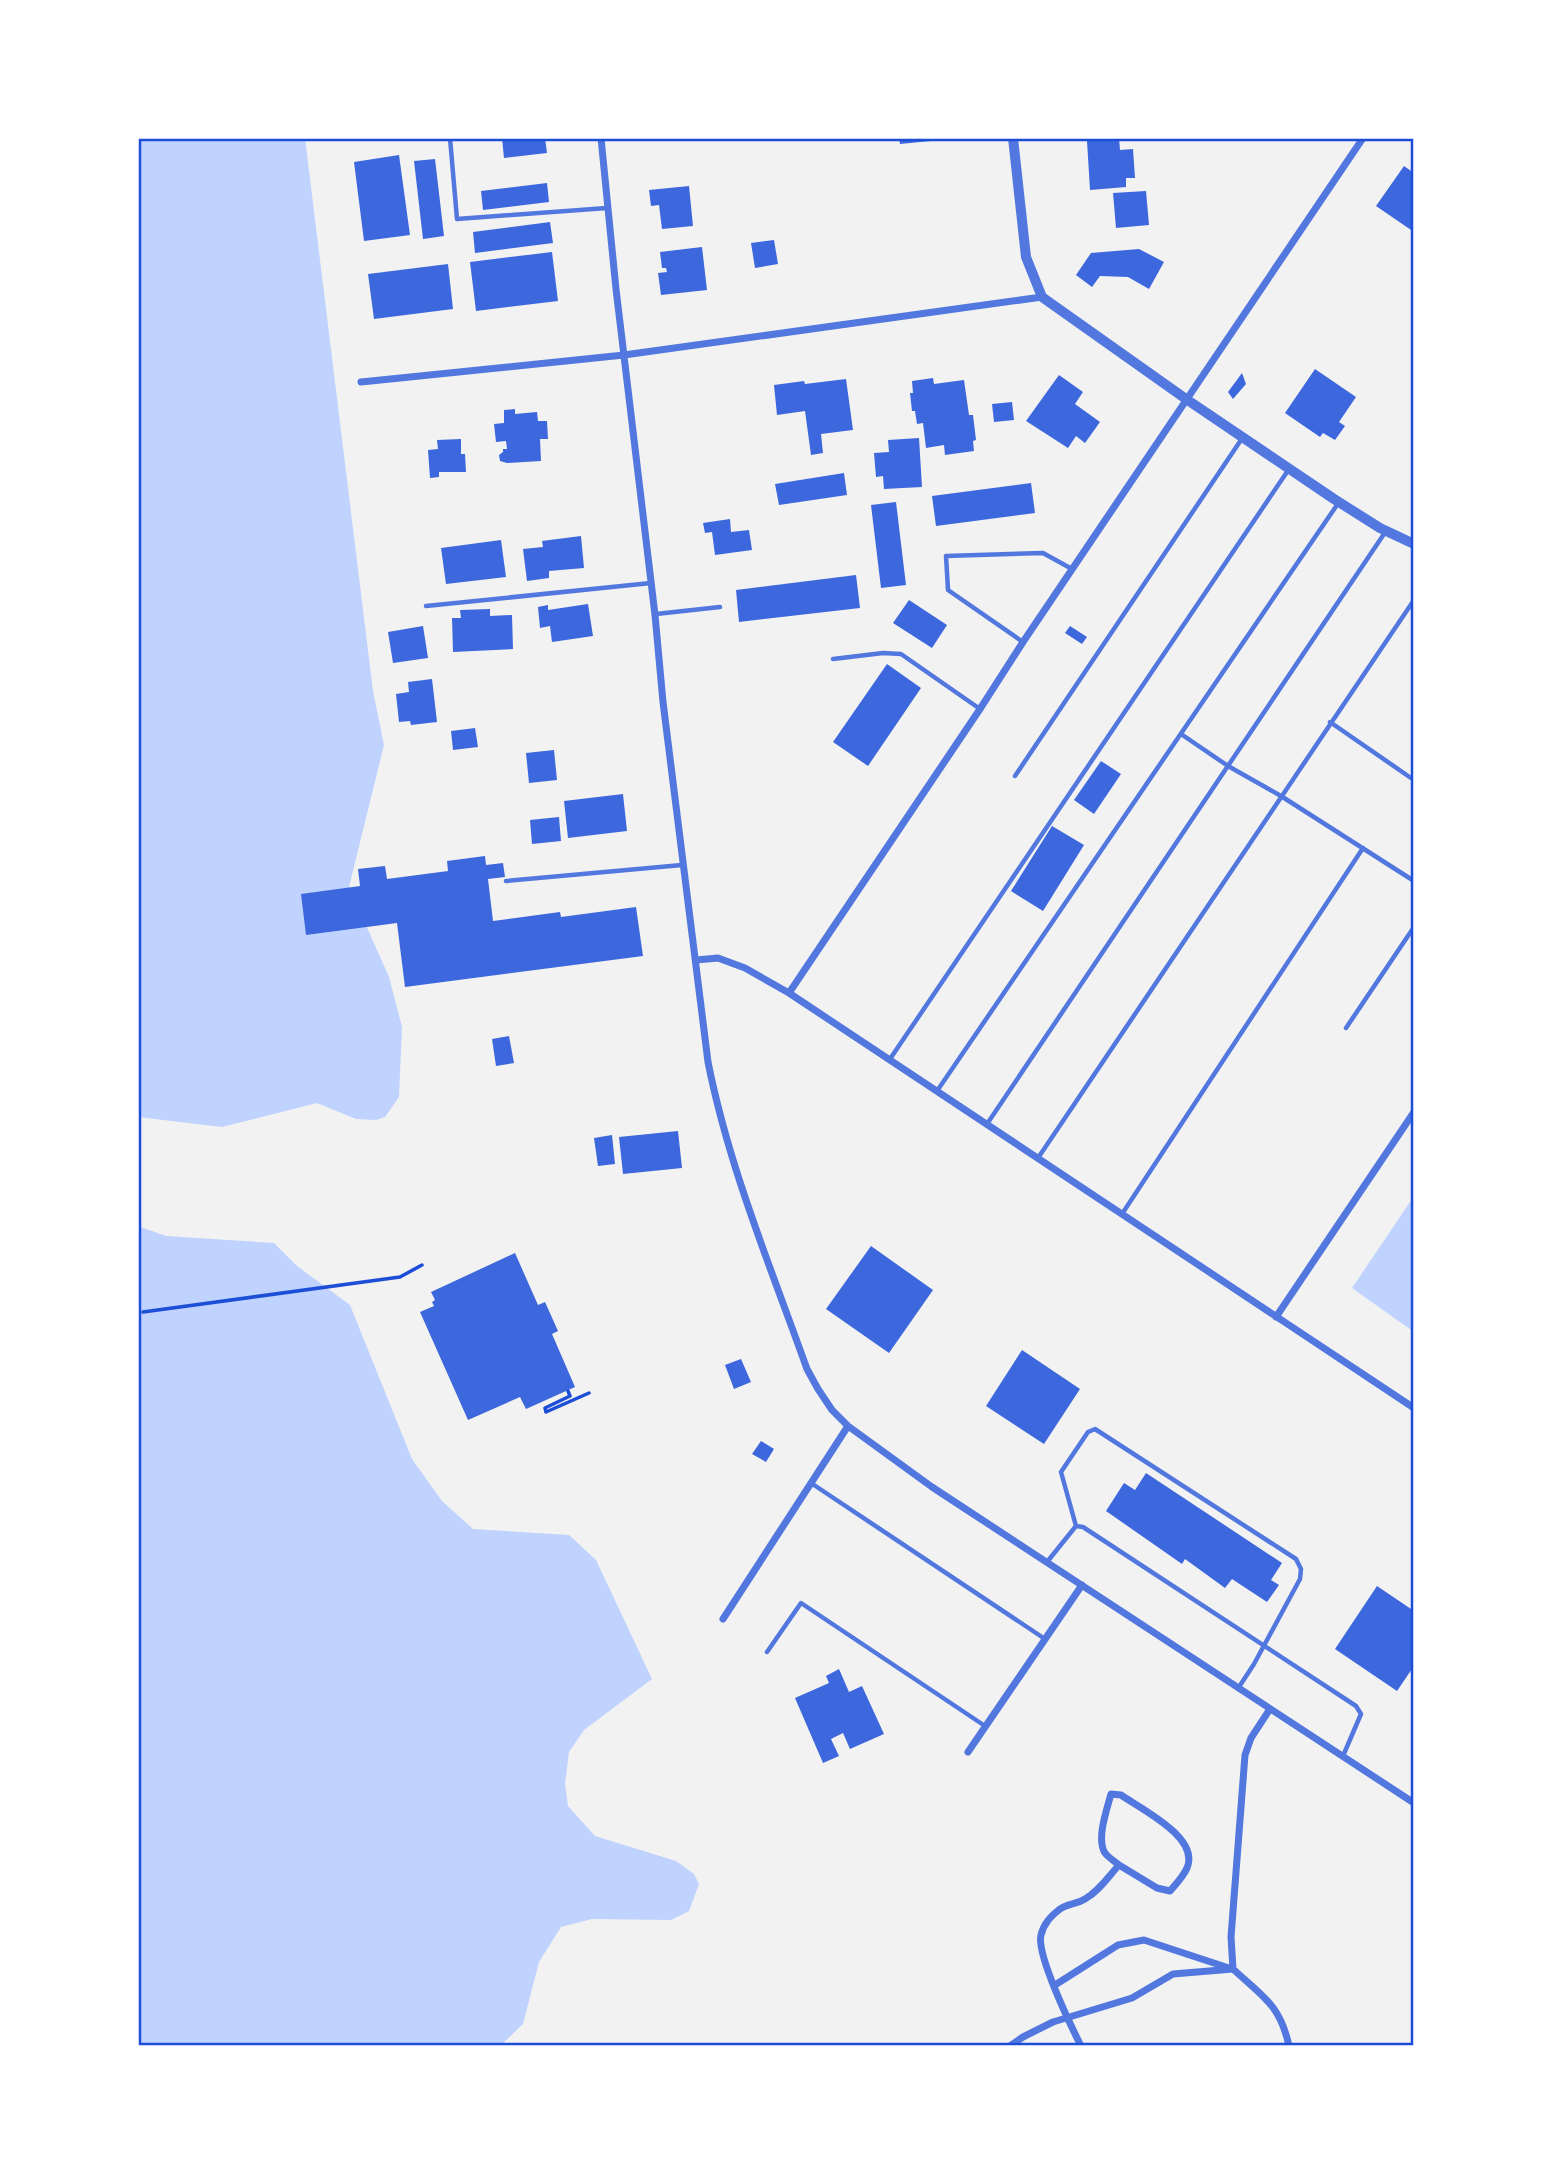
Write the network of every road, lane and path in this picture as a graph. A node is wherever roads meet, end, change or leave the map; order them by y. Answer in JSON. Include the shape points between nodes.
{"nodes":[{"id":1,"x":450,"y":138,"type":"edge"},
{"id":2,"x":601,"y":138,"type":"edge"},
{"id":3,"x":1013,"y":138,"type":"edge"},
{"id":4,"x":1363,"y":138,"type":"edge"},
{"id":5,"x":608,"y":208,"type":"junction"},
{"id":6,"x":1042,"y":297,"type":"junction"},
{"id":7,"x":624,"y":355,"type":"junction"},
{"id":8,"x":361,"y":382,"type":"dead end"},
{"id":9,"x":1186,"y":399,"type":"junction"},
{"id":10,"x":1243,"y":436,"type":"junction"},
{"id":11,"x":1290,"y":469,"type":"junction"},
{"id":12,"x":1339,"y":502,"type":"junction"},
{"id":13,"x":1386,"y":531,"type":"junction"},
{"id":14,"x":1414,"y":544,"type":"edge"},
{"id":15,"x":1072,"y":569,"type":"junction"},
{"id":16,"x":651,"y":583,"type":"junction"},
{"id":17,"x":1414,"y":600,"type":"edge"},
{"id":18,"x":426,"y":606,"type":"dead end"},
{"id":19,"x":720,"y":607,"type":"dead end"},
{"id":20,"x":655,"y":615,"type":"junction"},
{"id":21,"x":1023,"y":642,"type":"junction"},
{"id":22,"x":833,"y":659,"type":"dead end"},
{"id":23,"x":980,"y":709,"type":"junction"},
{"id":24,"x":1330,"y":722,"type":"junction"},
{"id":25,"x":1181,"y":734,"type":"junction"},
{"id":26,"x":1228,"y":766,"type":"junction"},
{"id":27,"x":1015,"y":776,"type":"dead end"},
{"id":28,"x":1411,"y":778,"type":"dead end"},
{"id":29,"x":1280,"y":796,"type":"junction"},
{"id":30,"x":1363,"y":848,"type":"junction"},
{"id":31,"x":682,"y":865,"type":"junction"},
{"id":32,"x":506,"y":881,"type":"dead end"},
{"id":33,"x":1414,"y":881,"type":"edge"},
{"id":34,"x":1414,"y":927,"type":"edge"},
{"id":35,"x":696,"y":960,"type":"junction"},
{"id":36,"x":789,"y":993,"type":"junction"},
{"id":37,"x":1346,"y":1028,"type":"dead end"},
{"id":38,"x":890,"y":1060,"type":"junction"},
{"id":39,"x":936,"y":1091,"type":"junction"},
{"id":40,"x":1414,"y":1112,"type":"edge"},
{"id":41,"x":987,"y":1125,"type":"junction"},
{"id":42,"x":1038,"y":1158,"type":"junction"},
{"id":43,"x":1122,"y":1214,"type":"junction"},
{"id":44,"x":422,"y":1265,"type":"dead end"},
{"id":45,"x":142,"y":1312,"type":"dead end"},
{"id":46,"x":1276,"y":1317,"type":"junction"},
{"id":47,"x":568,"y":1391,"type":"dead end"},
{"id":48,"x":589,"y":1393,"type":"dead end"},
{"id":49,"x":1414,"y":1408,"type":"edge"},
{"id":50,"x":848,"y":1426,"type":"junction"},
{"id":51,"x":811,"y":1483,"type":"junction"},
{"id":52,"x":1076,"y":1526,"type":"junction"},
{"id":53,"x":1047,"y":1562,"type":"junction"},
{"id":54,"x":1082,"y":1585,"type":"junction"},
{"id":55,"x":723,"y":1619,"type":"dead end"},
{"id":56,"x":1045,"y":1639,"type":"junction"},
{"id":57,"x":1263,"y":1646,"type":"junction"},
{"id":58,"x":767,"y":1652,"type":"dead end"},
{"id":59,"x":1239,"y":1688,"type":"junction"},
{"id":60,"x":1270,"y":1709,"type":"junction"},
{"id":61,"x":986,"y":1726,"type":"junction"},
{"id":62,"x":968,"y":1752,"type":"dead end"},
{"id":63,"x":1343,"y":1756,"type":"junction"},
{"id":64,"x":1414,"y":1803,"type":"edge"},
{"id":65,"x":1119,"y":1865,"type":"junction"},
{"id":66,"x":1233,"y":1969,"type":"junction"},
{"id":67,"x":1055,"y":1985,"type":"junction"},
{"id":68,"x":1068,"y":2018,"type":"junction"},
{"id":69,"x":1010,"y":2046,"type":"edge"},
{"id":70,"x":1081,"y":2046,"type":"edge"},
{"id":71,"x":1289,"y":2046,"type":"edge"}],
"edges":[{"from":1,"to":5,"type":"lane","via":[[457,219]]},
{"from":2,"to":5,"type":"street"},
{"from":3,"to":6,"type":"street","via":[[1026,257]]},
{"from":4,"to":9,"type":"street"},
{"from":5,"to":7,"type":"street"},
{"from":6,"to":7,"type":"street"},
{"from":6,"to":9,"type":"street"},
{"from":7,"to":8,"type":"street"},
{"from":7,"to":16,"type":"street"},
{"from":9,"to":10,"type":"street"},
{"from":9,"to":15,"type":"street"},
{"from":10,"to":11,"type":"street"},
{"from":10,"to":27,"type":"lane"},
{"from":11,"to":12,"type":"street"},
{"from":11,"to":38,"type":"lane"},
{"from":12,"to":13,"type":"street"},
{"from":12,"to":25,"type":"lane"},
{"from":13,"to":14,"type":"street"},
{"from":13,"to":26,"type":"lane"},
{"from":15,"to":21,"type":"street"},
{"from":15,"to":21,"type":"lane","via":[[1043,553],[946,556],[948,590]]},
{"from":16,"to":18,"type":"lane"},
{"from":16,"to":20,"type":"street"},
{"from":17,"to":24,"type":"lane"},
{"from":19,"to":20,"type":"lane"},
{"from":20,"to":31,"type":"street"},
{"from":21,"to":23,"type":"street"},
{"from":22,"to":23,"type":"lane","via":[[901,654]]},
{"from":23,"to":36,"type":"street"},
{"from":24,"to":28,"type":"lane"},
{"from":24,"to":29,"type":"lane"},
{"from":25,"to":26,"type":"lane"},
{"from":25,"to":39,"type":"lane"},
{"from":26,"to":29,"type":"lane"},
{"from":26,"to":41,"type":"lane"},
{"from":29,"to":30,"type":"lane"},
{"from":29,"to":42,"type":"lane"},
{"from":30,"to":33,"type":"lane"},
{"from":30,"to":43,"type":"lane"},
{"from":31,"to":32,"type":"lane"},
{"from":31,"to":35,"type":"street"},
{"from":34,"to":37,"type":"lane"},
{"from":35,"to":36,"type":"street","via":[[718,958]]},
{"from":35,"to":50,"type":"street","via":[[717,1110],[807,1369],[832,1410]]},
{"from":36,"to":38,"type":"street"},
{"from":38,"to":39,"type":"street"},
{"from":39,"to":41,"type":"street"},
{"from":40,"to":46,"type":"street"},
{"from":41,"to":42,"type":"street"},
{"from":42,"to":43,"type":"street"},
{"from":43,"to":46,"type":"street"},
{"from":44,"to":45,"type":"path","via":[[400,1277]]},
{"from":46,"to":49,"type":"street"},
{"from":47,"to":48,"type":"path","via":[[570,1396],[545,1408],[547,1412]]},
{"from":50,"to":51,"type":"street"},
{"from":50,"to":53,"type":"street"},
{"from":51,"to":55,"type":"street"},
{"from":51,"to":56,"type":"lane"},
{"from":52,"to":53,"type":"lane"},
{"from":52,"to":57,"type":"lane"},
{"from":52,"to":57,"type":"lane","via":[[1061,1472],[1088,1432],[1095,1429],[1296,1559],[1300,1578]]},
{"from":53,"to":54,"type":"street"},
{"from":54,"to":56,"type":"street"},
{"from":54,"to":59,"type":"street"},
{"from":56,"to":61,"type":"street"},
{"from":57,"to":59,"type":"lane"},
{"from":57,"to":63,"type":"lane","via":[[1356,1706],[1361,1714]]},
{"from":58,"to":61,"type":"lane","via":[[801,1603]]},
{"from":59,"to":60,"type":"street"},
{"from":60,"to":63,"type":"street"},
{"from":60,"to":66,"type":"street","via":[[1245,1755],[1231,1937]]},
{"from":61,"to":62,"type":"street"},
{"from":63,"to":64,"type":"street"},
{"from":65,"to":65,"type":"street","via":[[1170,1891],[1188,1866],[1189,1850],[1180,1836],[1121,1795],[1111,1794],[1102,1845],[1105,1854]]},
{"from":65,"to":67,"type":"street","via":[[1098,1890],[1083,1901],[1064,1906],[1048,1920],[1040,1936]]},
{"from":66,"to":67,"type":"street","via":[[1144,1941],[1118,1945]]},
{"from":66,"to":68,"type":"street","via":[[1173,1973],[1132,1998]]},
{"from":66,"to":71,"type":"street","via":[[1268,2000],[1285,2026]]},
{"from":67,"to":68,"type":"street"},
{"from":68,"to":69,"type":"street"},
{"from":68,"to":70,"type":"street"}]}
